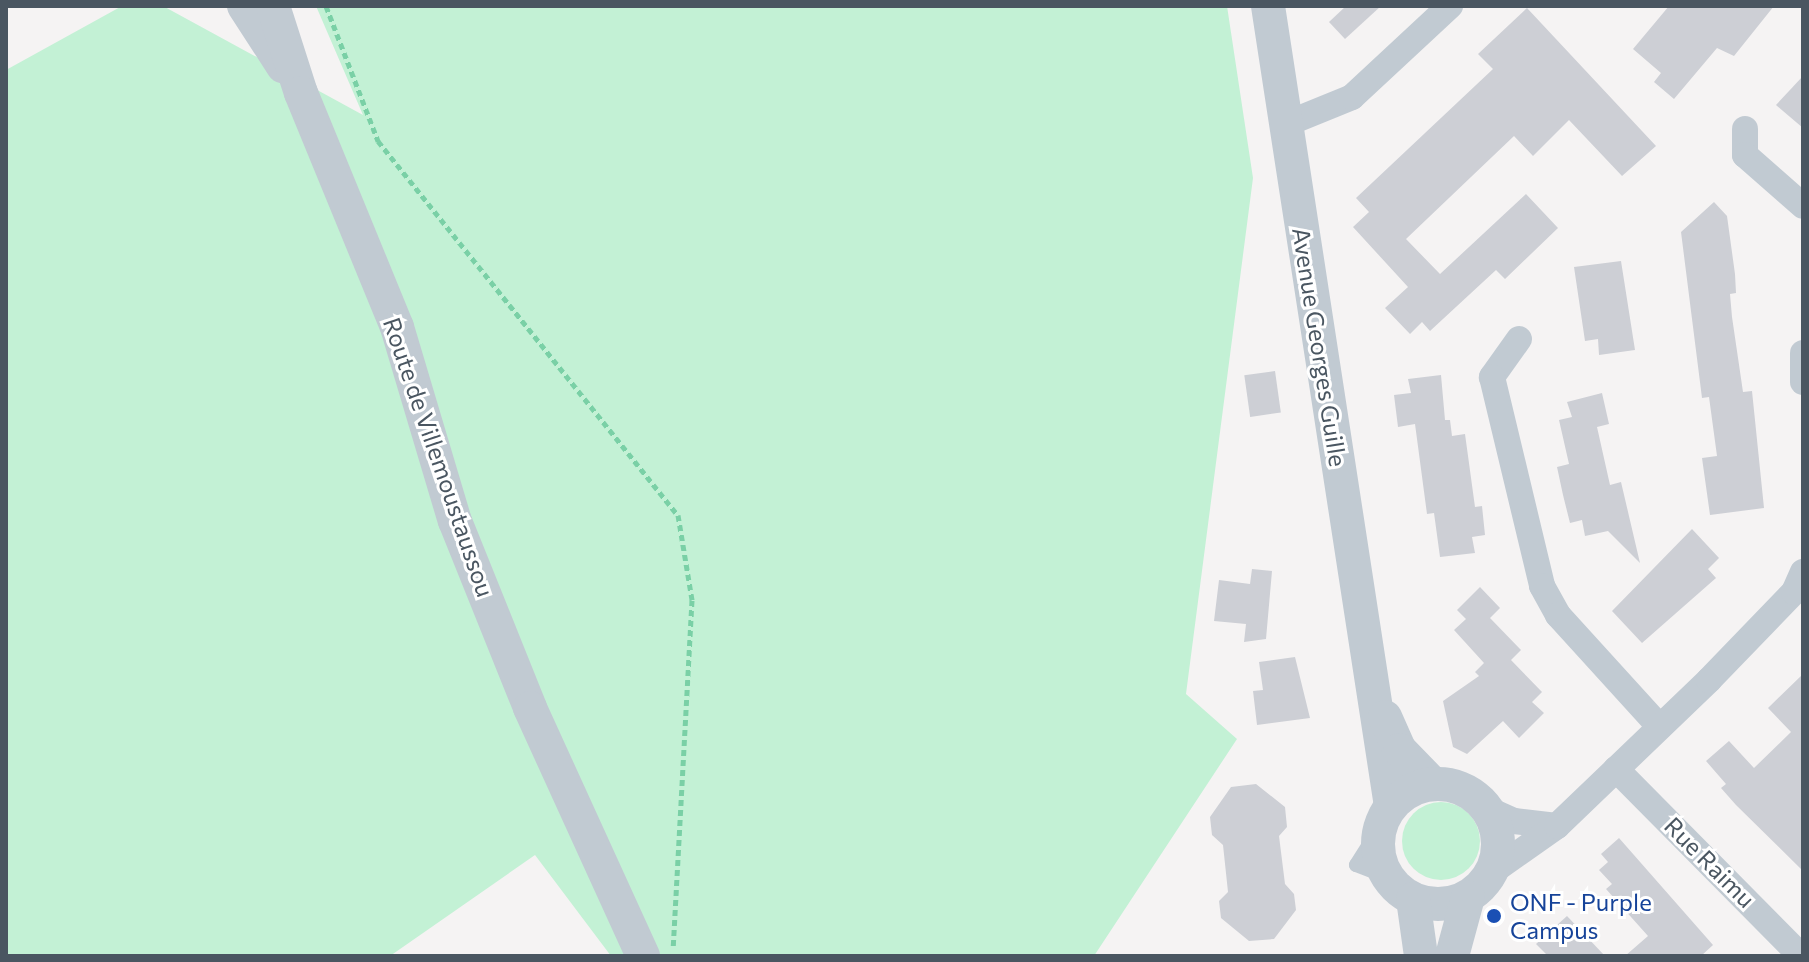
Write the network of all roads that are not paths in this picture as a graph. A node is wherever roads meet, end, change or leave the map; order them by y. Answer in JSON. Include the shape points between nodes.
{"nodes":[{"id":1,"x":244,"y":6,"type":"edge"},
{"id":2,"x":273,"y":6,"type":"edge"},
{"id":3,"x":1268,"y":6,"type":"edge"},
{"id":4,"x":1450,"y":6,"type":"edge"},
{"id":5,"x":301,"y":93,"type":"junction"},
{"id":6,"x":1286,"y":124,"type":"junction"},
{"id":7,"x":1745,"y":129,"type":"dead end"},
{"id":8,"x":1803,"y":206,"type":"edge"},
{"id":9,"x":1519,"y":339,"type":"dead end"},
{"id":10,"x":1803,"y":353,"type":"edge"},
{"id":11,"x":1803,"y":382,"type":"edge"},
{"id":12,"x":1803,"y":572,"type":"edge"},
{"id":13,"x":1372,"y":688,"type":"junction"},
{"id":14,"x":1660,"y":727,"type":"junction"},
{"id":15,"x":1616,"y":769,"type":"junction"},
{"id":16,"x":1433,"y":784,"type":"junction"},
{"id":17,"x":1489,"y":810,"type":"junction"},
{"id":18,"x":1386,"y":816,"type":"junction"},
{"id":19,"x":581,"y":819,"type":"junction"},
{"id":20,"x":1557,"y":826,"type":"junction"},
{"id":21,"x":1492,"y":872,"type":"junction"},
{"id":22,"x":1400,"y":888,"type":"junction"},
{"id":23,"x":1468,"y":897,"type":"junction"},
{"id":24,"x":1792,"y":946,"type":"edge"},
{"id":25,"x":643,"y":956,"type":"edge"},
{"id":26,"x":670,"y":956,"type":"edge"},
{"id":27,"x":1421,"y":956,"type":"edge"},
{"id":28,"x":1452,"y":956,"type":"edge"}],
"edges":[{"from":1,"to":5,"type":"street","name":"Route de Villemoustaussou"},
{"from":2,"to":5,"type":"street","name":"Route de Villemoustaussou"},
{"from":3,"to":6,"type":"street","name":"Avenue Georges Guille"},
{"from":4,"to":6,"type":"street","via":[[1352,97]]},
{"from":5,"to":19,"type":"street","name":"Route de Villemoustaussou","via":[[397,327],[455,521]]},
{"from":6,"to":13,"type":"street","name":"Avenue Georges Guille"},
{"from":7,"to":8,"type":"street","via":[[1745,155]]},
{"from":9,"to":14,"type":"street","via":[[1492,377],[1542,586],[1558,615]]},
{"from":10,"to":11,"type":"street"},
{"from":12,"to":14,"type":"street","via":[[1794,592],[1757,633]]},
{"from":13,"to":16,"type":"street","name":"Avenue Georges Guille","via":[[1400,750]]},
{"from":13,"to":18,"type":"street","name":"Avenue Georges Guille"},
{"from":14,"to":15,"type":"street"},
{"from":15,"to":20,"type":"street"},
{"from":15,"to":24,"type":"street","name":"Rue Raimu"},
{"from":16,"to":17,"type":"street","via":[[1462,788]]},
{"from":16,"to":18,"type":"street","via":[[1414,789]]},
{"from":17,"to":20,"type":"street","via":[[1514,821]]},
{"from":17,"to":21,"type":"street","via":[[1499,842]]},
{"from":18,"to":22,"type":"street","via":[[1378,853]]},
{"from":19,"to":25,"type":"street","name":"Route de Villemoustaussou"},
{"from":19,"to":26,"type":"street","name":"Route de Villemoustaussou"},
{"from":20,"to":21,"type":"street"},
{"from":21,"to":23,"type":"street"},
{"from":22,"to":23,"type":"street","via":[[1439,904]]},
{"from":22,"to":27,"type":"street"},
{"from":23,"to":28,"type":"street"}]}
